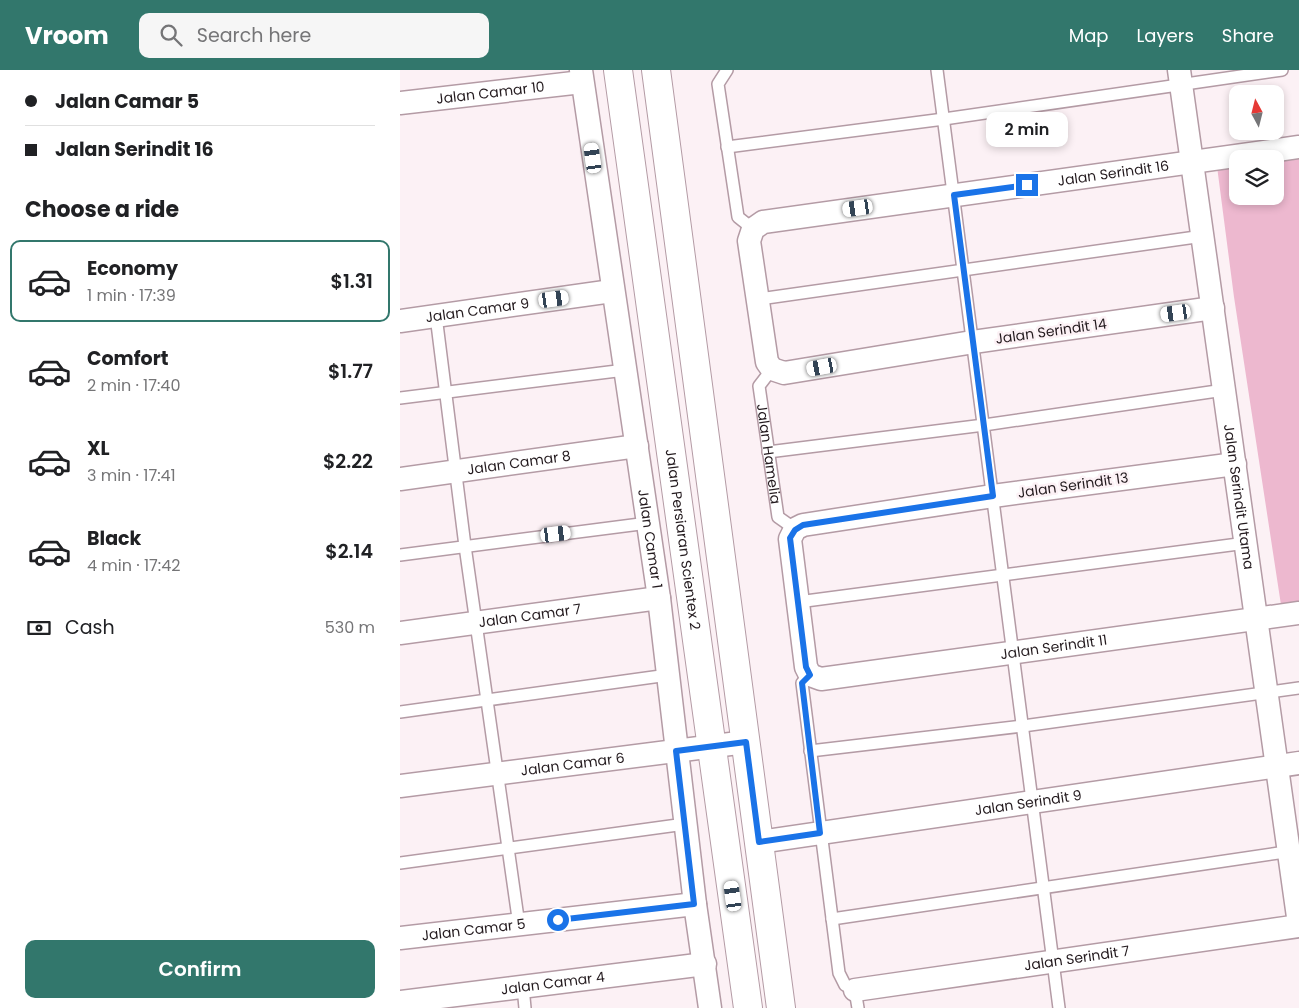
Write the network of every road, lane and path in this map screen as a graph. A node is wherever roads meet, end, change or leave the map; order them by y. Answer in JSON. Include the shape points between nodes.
{"nodes":[{"id":1,"x":618,"y":70,"type":"edge"},
{"id":2,"x":656,"y":70,"type":"edge"},
{"id":3,"x":727,"y":70,"type":"edge"},
{"id":4,"x":938,"y":70,"type":"edge"},
{"id":5,"x":1282,"y":70,"type":"edge"},
{"id":6,"x":581,"y":76,"type":"edge"},
{"id":7,"x":1180,"y":78,"type":"edge"},
{"id":8,"x":401,"y":97,"type":"edge"},
{"id":9,"x":944,"y":119,"type":"junction"},
{"id":10,"x":727,"y":147,"type":"junction"},
{"id":11,"x":1299,"y":147,"type":"edge"},
{"id":12,"x":1192,"y":162,"type":"junction"},
{"id":13,"x":954,"y":195,"type":"junction"},
{"id":14,"x":752,"y":229,"type":"junction"},
{"id":15,"x":1203,"y":236,"type":"junction"},
{"id":16,"x":964,"y":272,"type":"junction"},
{"id":17,"x":612,"y":291,"type":"junction"},
{"id":18,"x":759,"y":299,"type":"junction"},
{"id":19,"x":1213,"y":308,"type":"junction"},
{"id":20,"x":436,"y":316,"type":"junction"},
{"id":21,"x":400,"y":321,"type":"edge"},
{"id":22,"x":973,"y":342,"type":"junction"},
{"id":23,"x":772,"y":369,"type":"junction"},
{"id":24,"x":625,"y":370,"type":"junction"},
{"id":25,"x":1224,"y":390,"type":"junction"},
{"id":26,"x":444,"y":392,"type":"junction"},
{"id":27,"x":400,"y":398,"type":"edge"},
{"id":28,"x":984,"y":426,"type":"junction"},
{"id":29,"x":637,"y":446,"type":"junction"},
{"id":30,"x":768,"y":452,"type":"junction"},
{"id":31,"x":1235,"y":464,"type":"junction"},
{"id":32,"x":455,"y":471,"type":"junction"},
{"id":33,"x":400,"y":479,"type":"edge"},
{"id":34,"x":993,"y":496,"type":"junction"},
{"id":35,"x":648,"y":523,"type":"junction"},
{"id":36,"x":795,"y":530,"type":"junction"},
{"id":37,"x":1246,"y":543,"type":"junction"},
{"id":38,"x":464,"y":546,"type":"junction"},
{"id":39,"x":400,"y":554,"type":"edge"},
{"id":40,"x":1003,"y":576,"type":"junction"},
{"id":41,"x":659,"y":598,"type":"junction"},
{"id":42,"x":798,"y":602,"type":"junction"},
{"id":43,"x":1299,"y":613,"type":"edge"},
{"id":44,"x":1256,"y":619,"type":"junction"},
{"id":45,"x":476,"y":622,"type":"junction"},
{"id":46,"x":400,"y":633,"type":"edge"},
{"id":47,"x":1013,"y":652,"type":"junction"},
{"id":48,"x":668,"y":675,"type":"junction"},
{"id":49,"x":810,"y":675,"type":"junction"},
{"id":50,"x":1299,"y":688,"type":"edge"},
{"id":51,"x":1267,"y":692,"type":"junction"},
{"id":52,"x":487,"y":700,"type":"junction"},
{"id":53,"x":400,"y":712,"type":"edge"},
{"id":54,"x":1022,"y":726,"type":"junction"},
{"id":55,"x":746,"y":742,"type":"junction"},
{"id":56,"x":713,"y":747,"type":"junction"},
{"id":57,"x":676,"y":751,"type":"junction"},
{"id":58,"x":810,"y":751,"type":"junction"},
{"id":59,"x":1288,"y":765,"type":"edge"},
{"id":60,"x":497,"y":773,"type":"junction"},
{"id":61,"x":400,"y":786,"type":"edge"},
{"id":62,"x":1032,"y":802,"type":"junction"},
{"id":63,"x":685,"y":824,"type":"junction"},
{"id":64,"x":820,"y":833,"type":"junction"},
{"id":65,"x":759,"y":842,"type":"junction"},
{"id":66,"x":507,"y":849,"type":"junction"},
{"id":67,"x":1294,"y":850,"type":"edge"},
{"id":68,"x":400,"y":863,"type":"edge"},
{"id":69,"x":1044,"y":887,"type":"junction"},
{"id":70,"x":694,"y":904,"type":"junction"},
{"id":71,"x":832,"y":919,"type":"junction"},
{"id":72,"x":519,"y":925,"type":"junction"},
{"id":73,"x":1299,"y":925,"type":"edge"},
{"id":74,"x":400,"y":938,"type":"edge"},
{"id":75,"x":1053,"y":962,"type":"junction"},
{"id":76,"x":705,"y":964,"type":"junction"},
{"id":77,"x":524,"y":998,"type":"edge"},
{"id":78,"x":856,"y":999,"type":"edge"},
{"id":79,"x":400,"y":1002,"type":"edge"},
{"id":80,"x":710,"y":1008,"type":"edge"},
{"id":81,"x":748,"y":1008,"type":"edge"},
{"id":82,"x":781,"y":1008,"type":"edge"},
{"id":83,"x":1059,"y":1008,"type":"edge"}],
"edges":[{"from":1,"to":56,"type":"street","name":"Jalan Persiaran Scientex 2"},
{"from":2,"to":55,"type":"street"},
{"from":3,"to":10,"type":"lane","via":[[718,84]]},
{"from":4,"to":9,"type":"lane"},
{"from":5,"to":7,"type":"lane"},
{"from":6,"to":8,"type":"street","name":"Jalan Camar 10"},
{"from":6,"to":17,"type":"street","name":"Jalan Camar 1"},
{"from":7,"to":9,"type":"lane"},
{"from":7,"to":12,"type":"street","name":"Jalan Serindit Utama"},
{"from":9,"to":10,"type":"lane"},
{"from":9,"to":13,"type":"lane"},
{"from":10,"to":14,"type":"lane","via":[[738,217]]},
{"from":11,"to":12,"type":"street","name":"Jalan Serindit 16"},
{"from":12,"to":13,"type":"street","name":"Jalan Serindit 16"},
{"from":12,"to":15,"type":"street","name":"Jalan Serindit Utama"},
{"from":13,"to":14,"type":"street","name":"Jalan Serindit 16","via":[[763,222]]},
{"from":13,"to":16,"type":"lane"},
{"from":14,"to":18,"type":"street","via":[[749,241]]},
{"from":15,"to":16,"type":"lane"},
{"from":15,"to":19,"type":"street","name":"Jalan Serindit Utama"},
{"from":16,"to":18,"type":"lane"},
{"from":16,"to":22,"type":"lane"},
{"from":17,"to":20,"type":"street","name":"Jalan Camar 9"},
{"from":17,"to":24,"type":"street","name":"Jalan Camar 1"},
{"from":18,"to":23,"type":"street","via":[[767,362]]},
{"from":19,"to":22,"type":"street","name":"Jalan Serindit 14"},
{"from":19,"to":25,"type":"street","name":"Jalan Serindit Utama"},
{"from":20,"to":21,"type":"street","name":"Jalan Camar 9"},
{"from":20,"to":26,"type":"lane"},
{"from":22,"to":23,"type":"street","name":"Jalan Serindit 14","via":[[784,373]]},
{"from":22,"to":28,"type":"lane"},
{"from":23,"to":30,"type":"lane","name":"Jalan Hamelia","via":[[759,386]]},
{"from":24,"to":26,"type":"lane"},
{"from":24,"to":29,"type":"street","name":"Jalan Camar 1"},
{"from":25,"to":28,"type":"lane"},
{"from":25,"to":31,"type":"street","name":"Jalan Serindit Utama"},
{"from":26,"to":27,"type":"lane"},
{"from":26,"to":32,"type":"lane"},
{"from":28,"to":30,"type":"lane"},
{"from":28,"to":34,"type":"lane"},
{"from":29,"to":32,"type":"street","name":"Jalan Camar 8"},
{"from":29,"to":35,"type":"street","name":"Jalan Camar 1"},
{"from":30,"to":36,"type":"lane","name":"Jalan Hamelia","via":[[778,517]]},
{"from":31,"to":34,"type":"street","name":"Jalan Serindit 13"},
{"from":31,"to":37,"type":"street","name":"Jalan Serindit Utama"},
{"from":32,"to":33,"type":"street","name":"Jalan Camar 8"},
{"from":32,"to":38,"type":"lane"},
{"from":34,"to":36,"type":"street","name":"Jalan Serindit 13","via":[[803,525]]},
{"from":34,"to":40,"type":"lane"},
{"from":35,"to":38,"type":"lane"},
{"from":35,"to":41,"type":"street","name":"Jalan Camar 1"},
{"from":36,"to":42,"type":"street","via":[[790,538]]},
{"from":37,"to":40,"type":"lane"},
{"from":37,"to":44,"type":"street","name":"Jalan Serindit Utama"},
{"from":38,"to":39,"type":"lane"},
{"from":38,"to":45,"type":"lane"},
{"from":40,"to":42,"type":"lane"},
{"from":40,"to":47,"type":"lane"},
{"from":41,"to":45,"type":"street","name":"Jalan Camar 7"},
{"from":41,"to":48,"type":"street","name":"Jalan Camar 1"},
{"from":42,"to":49,"type":"street","via":[[806,667]]},
{"from":43,"to":44,"type":"street","name":"Jalan Serindit 11"},
{"from":44,"to":47,"type":"street","name":"Jalan Serindit 11"},
{"from":44,"to":51,"type":"street","name":"Jalan Serindit Utama"},
{"from":45,"to":46,"type":"street","name":"Jalan Camar 7"},
{"from":45,"to":52,"type":"lane"},
{"from":47,"to":49,"type":"street","name":"Jalan Serindit 11","via":[[821,679]]},
{"from":47,"to":54,"type":"lane"},
{"from":48,"to":52,"type":"lane"},
{"from":48,"to":57,"type":"street","name":"Jalan Camar 1"},
{"from":49,"to":58,"type":"lane","via":[[802,683]]},
{"from":50,"to":51,"type":"lane"},
{"from":51,"to":54,"type":"lane"},
{"from":51,"to":59,"type":"street","name":"Jalan Serindit Utama"},
{"from":52,"to":53,"type":"lane"},
{"from":52,"to":60,"type":"lane"},
{"from":54,"to":58,"type":"lane"},
{"from":54,"to":62,"type":"lane"},
{"from":55,"to":56,"type":"street","name":"Jalan Camar 6"},
{"from":55,"to":65,"type":"street"},
{"from":56,"to":57,"type":"street","name":"Jalan Camar 6"},
{"from":56,"to":81,"type":"street","name":"Jalan Persiaran Scientex 2"},
{"from":57,"to":60,"type":"street","name":"Jalan Camar 6"},
{"from":57,"to":63,"type":"street","name":"Jalan Camar 1"},
{"from":58,"to":64,"type":"lane"},
{"from":59,"to":62,"type":"street","name":"Jalan Serindit 9"},
{"from":59,"to":67,"type":"street","name":"Jalan Serindit Utama"},
{"from":60,"to":61,"type":"street","name":"Jalan Camar 6"},
{"from":60,"to":66,"type":"lane"},
{"from":62,"to":64,"type":"street","name":"Jalan Serindit 9"},
{"from":62,"to":69,"type":"lane"},
{"from":63,"to":66,"type":"lane"},
{"from":63,"to":70,"type":"street","name":"Jalan Camar 1"},
{"from":64,"to":65,"type":"street","name":"Jalan Serindit 9"},
{"from":64,"to":71,"type":"lane"},
{"from":65,"to":82,"type":"street"},
{"from":66,"to":68,"type":"lane"},
{"from":66,"to":72,"type":"lane"},
{"from":67,"to":69,"type":"lane"},
{"from":67,"to":73,"type":"street","name":"Jalan Serindit Utama"},
{"from":69,"to":71,"type":"lane"},
{"from":69,"to":75,"type":"lane"},
{"from":70,"to":72,"type":"street","name":"Jalan Camar 5"},
{"from":70,"to":76,"type":"street","name":"Jalan Camar 1"},
{"from":71,"to":78,"type":"lane","via":[[839,973]]},
{"from":72,"to":74,"type":"street","name":"Jalan Camar 5"},
{"from":73,"to":75,"type":"street","name":"Jalan Serindit 7"},
{"from":75,"to":78,"type":"street","name":"Jalan Serindit 7"},
{"from":75,"to":83,"type":"lane"},
{"from":76,"to":77,"type":"street","name":"Jalan Camar 4"},
{"from":76,"to":80,"type":"street","name":"Jalan Camar 1"},
{"from":77,"to":79,"type":"street","name":"Jalan Camar 4"}]}
